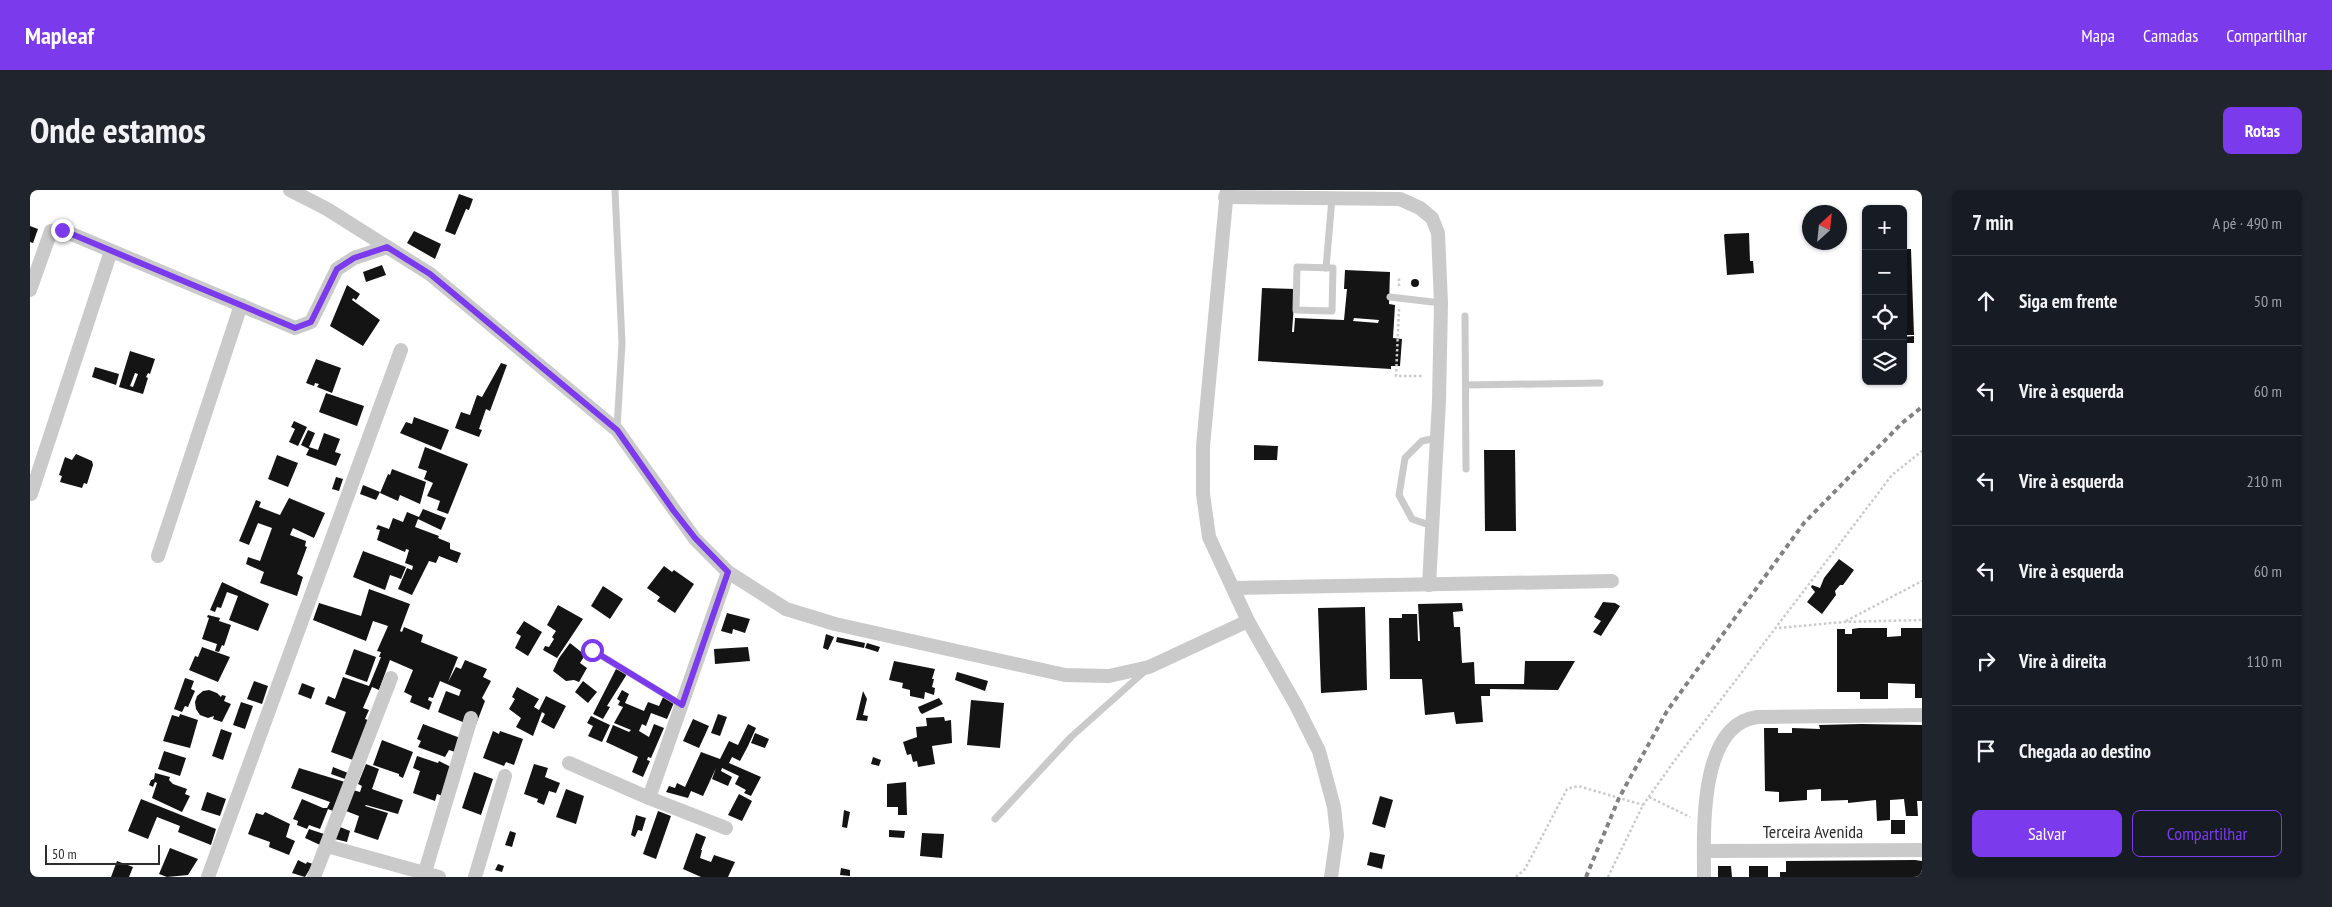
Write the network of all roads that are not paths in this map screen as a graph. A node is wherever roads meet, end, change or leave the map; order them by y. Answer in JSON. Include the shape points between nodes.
{"nodes":[{"id":1,"x":290,"y":190,"type":"edge"},
{"id":2,"x":615,"y":190,"type":"edge"},
{"id":3,"x":1226,"y":193,"type":"edge"},
{"id":4,"x":1273,"y":193,"type":"edge"},
{"id":5,"x":1332,"y":198,"type":"junction"},
{"id":6,"x":387,"y":247,"type":"junction"},
{"id":7,"x":112,"y":251,"type":"junction"},
{"id":8,"x":1326,"y":268,"type":"junction"},
{"id":9,"x":30,"y":290,"type":"edge"},
{"id":10,"x":1390,"y":297,"type":"dead end"},
{"id":11,"x":1441,"y":303,"type":"junction"},
{"id":12,"x":241,"y":305,"type":"junction"},
{"id":13,"x":1465,"y":316,"type":"dead end"},
{"id":14,"x":402,"y":350,"type":"dead end"},
{"id":15,"x":1600,"y":383,"type":"dead end"},
{"id":16,"x":1466,"y":385,"type":"junction"},
{"id":17,"x":617,"y":430,"type":"junction"},
{"id":18,"x":1437,"y":438,"type":"junction"},
{"id":19,"x":1466,"y":469,"type":"dead end"},
{"id":20,"x":31,"y":494,"type":"edge"},
{"id":21,"x":1432,"y":526,"type":"junction"},
{"id":22,"x":158,"y":556,"type":"dead end"},
{"id":23,"x":728,"y":572,"type":"junction"},
{"id":24,"x":1612,"y":581,"type":"dead end"},
{"id":25,"x":1430,"y":585,"type":"junction"},
{"id":26,"x":1234,"y":588,"type":"junction"},
{"id":27,"x":1248,"y":621,"type":"junction"},
{"id":28,"x":592,"y":650,"type":"dead end"},
{"id":29,"x":1149,"y":668,"type":"junction"},
{"id":30,"x":391,"y":678,"type":"dead end"},
{"id":31,"x":682,"y":705,"type":"junction"},
{"id":32,"x":1922,"y":715,"type":"edge"},
{"id":33,"x":471,"y":718,"type":"dead end"},
{"id":34,"x":569,"y":763,"type":"dead end"},
{"id":35,"x":505,"y":776,"type":"dead end"},
{"id":36,"x":649,"y":798,"type":"junction"},
{"id":37,"x":995,"y":819,"type":"dead end"},
{"id":38,"x":726,"y":828,"type":"dead end"},
{"id":39,"x":326,"y":846,"type":"junction"},
{"id":40,"x":1922,"y":850,"type":"edge"},
{"id":41,"x":1704,"y":851,"type":"junction"},
{"id":42,"x":425,"y":872,"type":"junction"},
{"id":43,"x":208,"y":877,"type":"edge"},
{"id":44,"x":314,"y":877,"type":"edge"},
{"id":45,"x":439,"y":877,"type":"edge"},
{"id":46,"x":475,"y":877,"type":"edge"},
{"id":47,"x":1331,"y":877,"type":"edge"},
{"id":48,"x":1704,"y":877,"type":"edge"}],
"edges":[{"from":1,"to":6,"type":"street"},
{"from":2,"to":17,"type":"lane","via":[[622,343]]},
{"from":3,"to":4,"type":"street"},
{"from":3,"to":26,"type":"street","via":[[1203,446],[1203,494],[1209,537]]},
{"from":4,"to":5,"type":"street"},
{"from":5,"to":8,"type":"lane"},
{"from":5,"to":11,"type":"street","via":[[1400,199],[1432,218],[1438,233]]},
{"from":6,"to":12,"type":"street","via":[[354,258],[337,269],[311,322],[295,328]]},
{"from":6,"to":17,"type":"street","via":[[430,274]]},
{"from":7,"to":9,"type":"street","via":[[62,230],[52,231]]},
{"from":7,"to":12,"type":"street"},
{"from":7,"to":20,"type":"street"},
{"from":8,"to":8,"type":"lane","via":[[1333,268],[1332,311],[1296,310],[1297,267]]},
{"from":10,"to":11,"type":"lane"},
{"from":11,"to":18,"type":"street"},
{"from":12,"to":22,"type":"street"},
{"from":13,"to":16,"type":"lane"},
{"from":14,"to":43,"type":"street"},
{"from":15,"to":16,"type":"lane"},
{"from":16,"to":19,"type":"lane"},
{"from":17,"to":23,"type":"street","via":[[673,510]]},
{"from":18,"to":21,"type":"street"},
{"from":18,"to":21,"type":"lane","via":[[1422,442],[1405,458],[1399,495],[1412,518]]},
{"from":21,"to":25,"type":"street"},
{"from":23,"to":29,"type":"street","via":[[786,609],[835,624],[1065,675],[1110,676]]},
{"from":23,"to":31,"type":"street"},
{"from":24,"to":25,"type":"street"},
{"from":25,"to":26,"type":"street"},
{"from":26,"to":27,"type":"street"},
{"from":27,"to":29,"type":"street"},
{"from":27,"to":47,"type":"street","via":[[1319,751],[1334,807],[1337,835]]},
{"from":28,"to":31,"type":"lane"},
{"from":29,"to":37,"type":"lane","via":[[1071,737]]},
{"from":30,"to":39,"type":"street"},
{"from":31,"to":36,"type":"street"},
{"from":32,"to":41,"type":"street","via":[[1757,717],[1734,726],[1724,738],[1710,776]]},
{"from":33,"to":42,"type":"street"},
{"from":34,"to":36,"type":"street"},
{"from":35,"to":46,"type":"street"},
{"from":36,"to":38,"type":"street"},
{"from":39,"to":42,"type":"street"},
{"from":39,"to":44,"type":"street"},
{"from":40,"to":41,"type":"street","name":"Terceira Avenida"},
{"from":41,"to":48,"type":"street"},
{"from":42,"to":45,"type":"street"}]}
